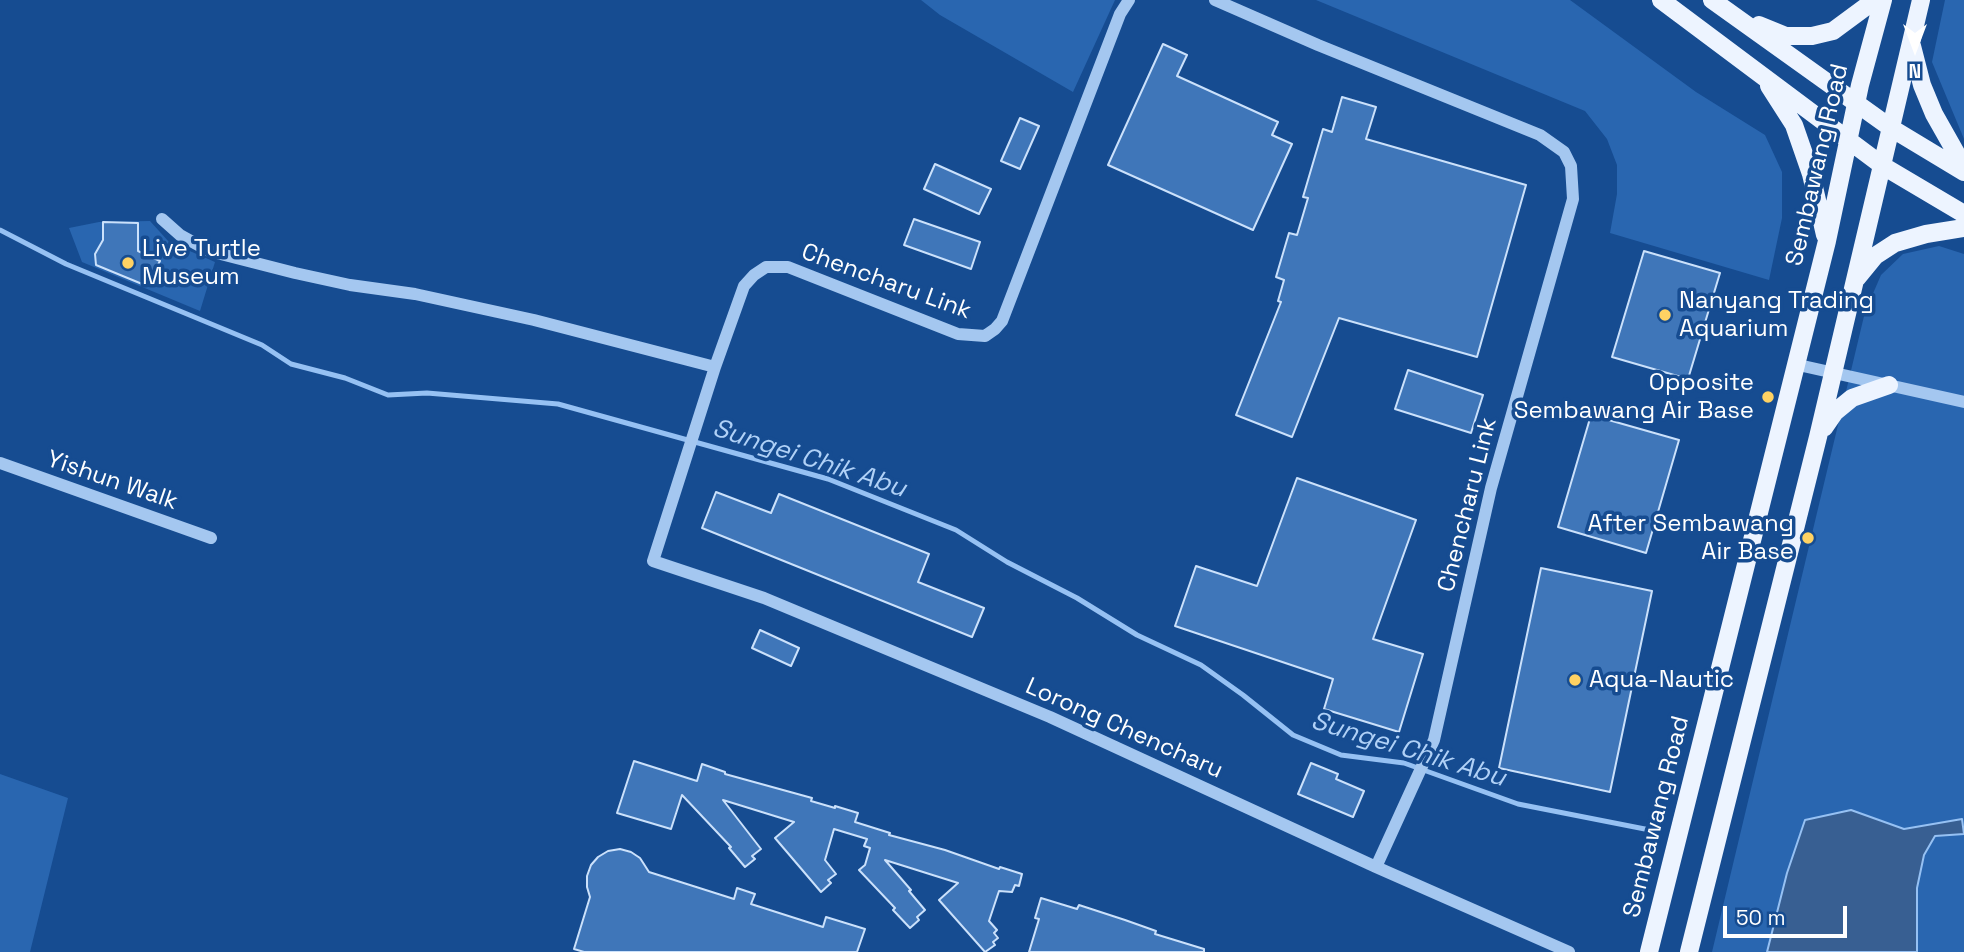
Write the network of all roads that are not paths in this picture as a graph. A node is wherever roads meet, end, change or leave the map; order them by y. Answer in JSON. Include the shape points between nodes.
{"nodes":[{"id":1,"x":1129,"y":0,"type":"edge"},
{"id":2,"x":1215,"y":0,"type":"edge"},
{"id":3,"x":1661,"y":0,"type":"edge"},
{"id":4,"x":1712,"y":0,"type":"edge"},
{"id":5,"x":1875,"y":0,"type":"edge"},
{"id":6,"x":1883,"y":0,"type":"edge"},
{"id":7,"x":1921,"y":0,"type":"edge"},
{"id":8,"x":1730,"y":12,"type":"junction"},
{"id":9,"x":1911,"y":39,"type":"junction"},
{"id":10,"x":1763,"y":77,"type":"junction"},
{"id":11,"x":1856,"y":104,"type":"junction"},
{"id":12,"x":1891,"y":128,"type":"junction"},
{"id":13,"x":1849,"y":141,"type":"junction"},
{"id":14,"x":1883,"y":166,"type":"junction"},
{"id":15,"x":1964,"y":169,"type":"edge"},
{"id":16,"x":1964,"y":214,"type":"edge"},
{"id":17,"x":162,"y":219,"type":"dead end"},
{"id":18,"x":1964,"y":228,"type":"edge"},
{"id":19,"x":1827,"y":241,"type":"junction"},
{"id":20,"x":1855,"y":280,"type":"junction"},
{"id":21,"x":1794,"y":364,"type":"junction"},
{"id":22,"x":715,"y":367,"type":"junction"},
{"id":23,"x":1834,"y":373,"type":"junction"},
{"id":24,"x":1889,"y":385,"type":"junction"},
{"id":25,"x":1964,"y":402,"type":"edge"},
{"id":26,"x":1818,"y":437,"type":"junction"},
{"id":27,"x":0,"y":463,"type":"edge"},
{"id":28,"x":211,"y":538,"type":"dead end"},
{"id":29,"x":653,"y":561,"type":"joint"},
{"id":30,"x":1376,"y":867,"type":"junction"},
{"id":31,"x":1569,"y":952,"type":"edge"},
{"id":32,"x":1648,"y":952,"type":"edge"},
{"id":33,"x":1689,"y":952,"type":"edge"}],
"edges":[{"from":1,"to":22,"type":"street","name":"Chencharu Link","via":[[995,330],[985,336],[958,334],[788,267],[766,267],[744,286]]},
{"from":2,"to":30,"type":"street","name":"Chencharu Link","via":[[1540,135],[1564,152],[1572,166],[1573,199],[1491,488],[1431,750]]},
{"from":3,"to":10,"type":"main road"},
{"from":4,"to":8,"type":"main road"},
{"from":5,"to":8,"type":"main road","via":[[1833,31],[1812,36],[1786,36]]},
{"from":6,"to":11,"type":"main road","name":"Sembawang Road"},
{"from":7,"to":9,"type":"main road"},
{"from":8,"to":11,"type":"main road"},
{"from":9,"to":12,"type":"main road"},
{"from":9,"to":15,"type":"main road","via":[[1922,85]]},
{"from":10,"to":13,"type":"main road"},
{"from":10,"to":19,"type":"main road","via":[[1794,125]]},
{"from":11,"to":12,"type":"main road"},
{"from":11,"to":13,"type":"main road","name":"Sembawang Road"},
{"from":12,"to":14,"type":"main road"},
{"from":12,"to":15,"type":"main road"},
{"from":13,"to":14,"type":"main road"},
{"from":13,"to":19,"type":"main road","name":"Sembawang Road"},
{"from":14,"to":16,"type":"main road"},
{"from":14,"to":20,"type":"main road"},
{"from":17,"to":22,"type":"street","via":[[209,251],[295,274],[415,293],[534,320]]},
{"from":18,"to":20,"type":"main road","via":[[1895,243],[1875,256]]},
{"from":19,"to":21,"type":"main road","name":"Sembawang Road"},
{"from":20,"to":23,"type":"main road"},
{"from":21,"to":23,"type":"street"},
{"from":21,"to":32,"type":"main road","name":"Sembawang Road"},
{"from":22,"to":29,"type":"street","name":"Chencharu Link"},
{"from":23,"to":24,"type":"street"},
{"from":23,"to":26,"type":"main road"},
{"from":24,"to":25,"type":"street"},
{"from":24,"to":26,"type":"main road","via":[[1853,398],[1835,412]]},
{"from":26,"to":33,"type":"main road"},
{"from":27,"to":28,"type":"street","name":"Yishun Walk"},
{"from":29,"to":30,"type":"street","name":"Lorong Chencharu","via":[[764,598],[1050,717]]},
{"from":30,"to":31,"type":"street","name":"Lorong Chencharu"}]}
